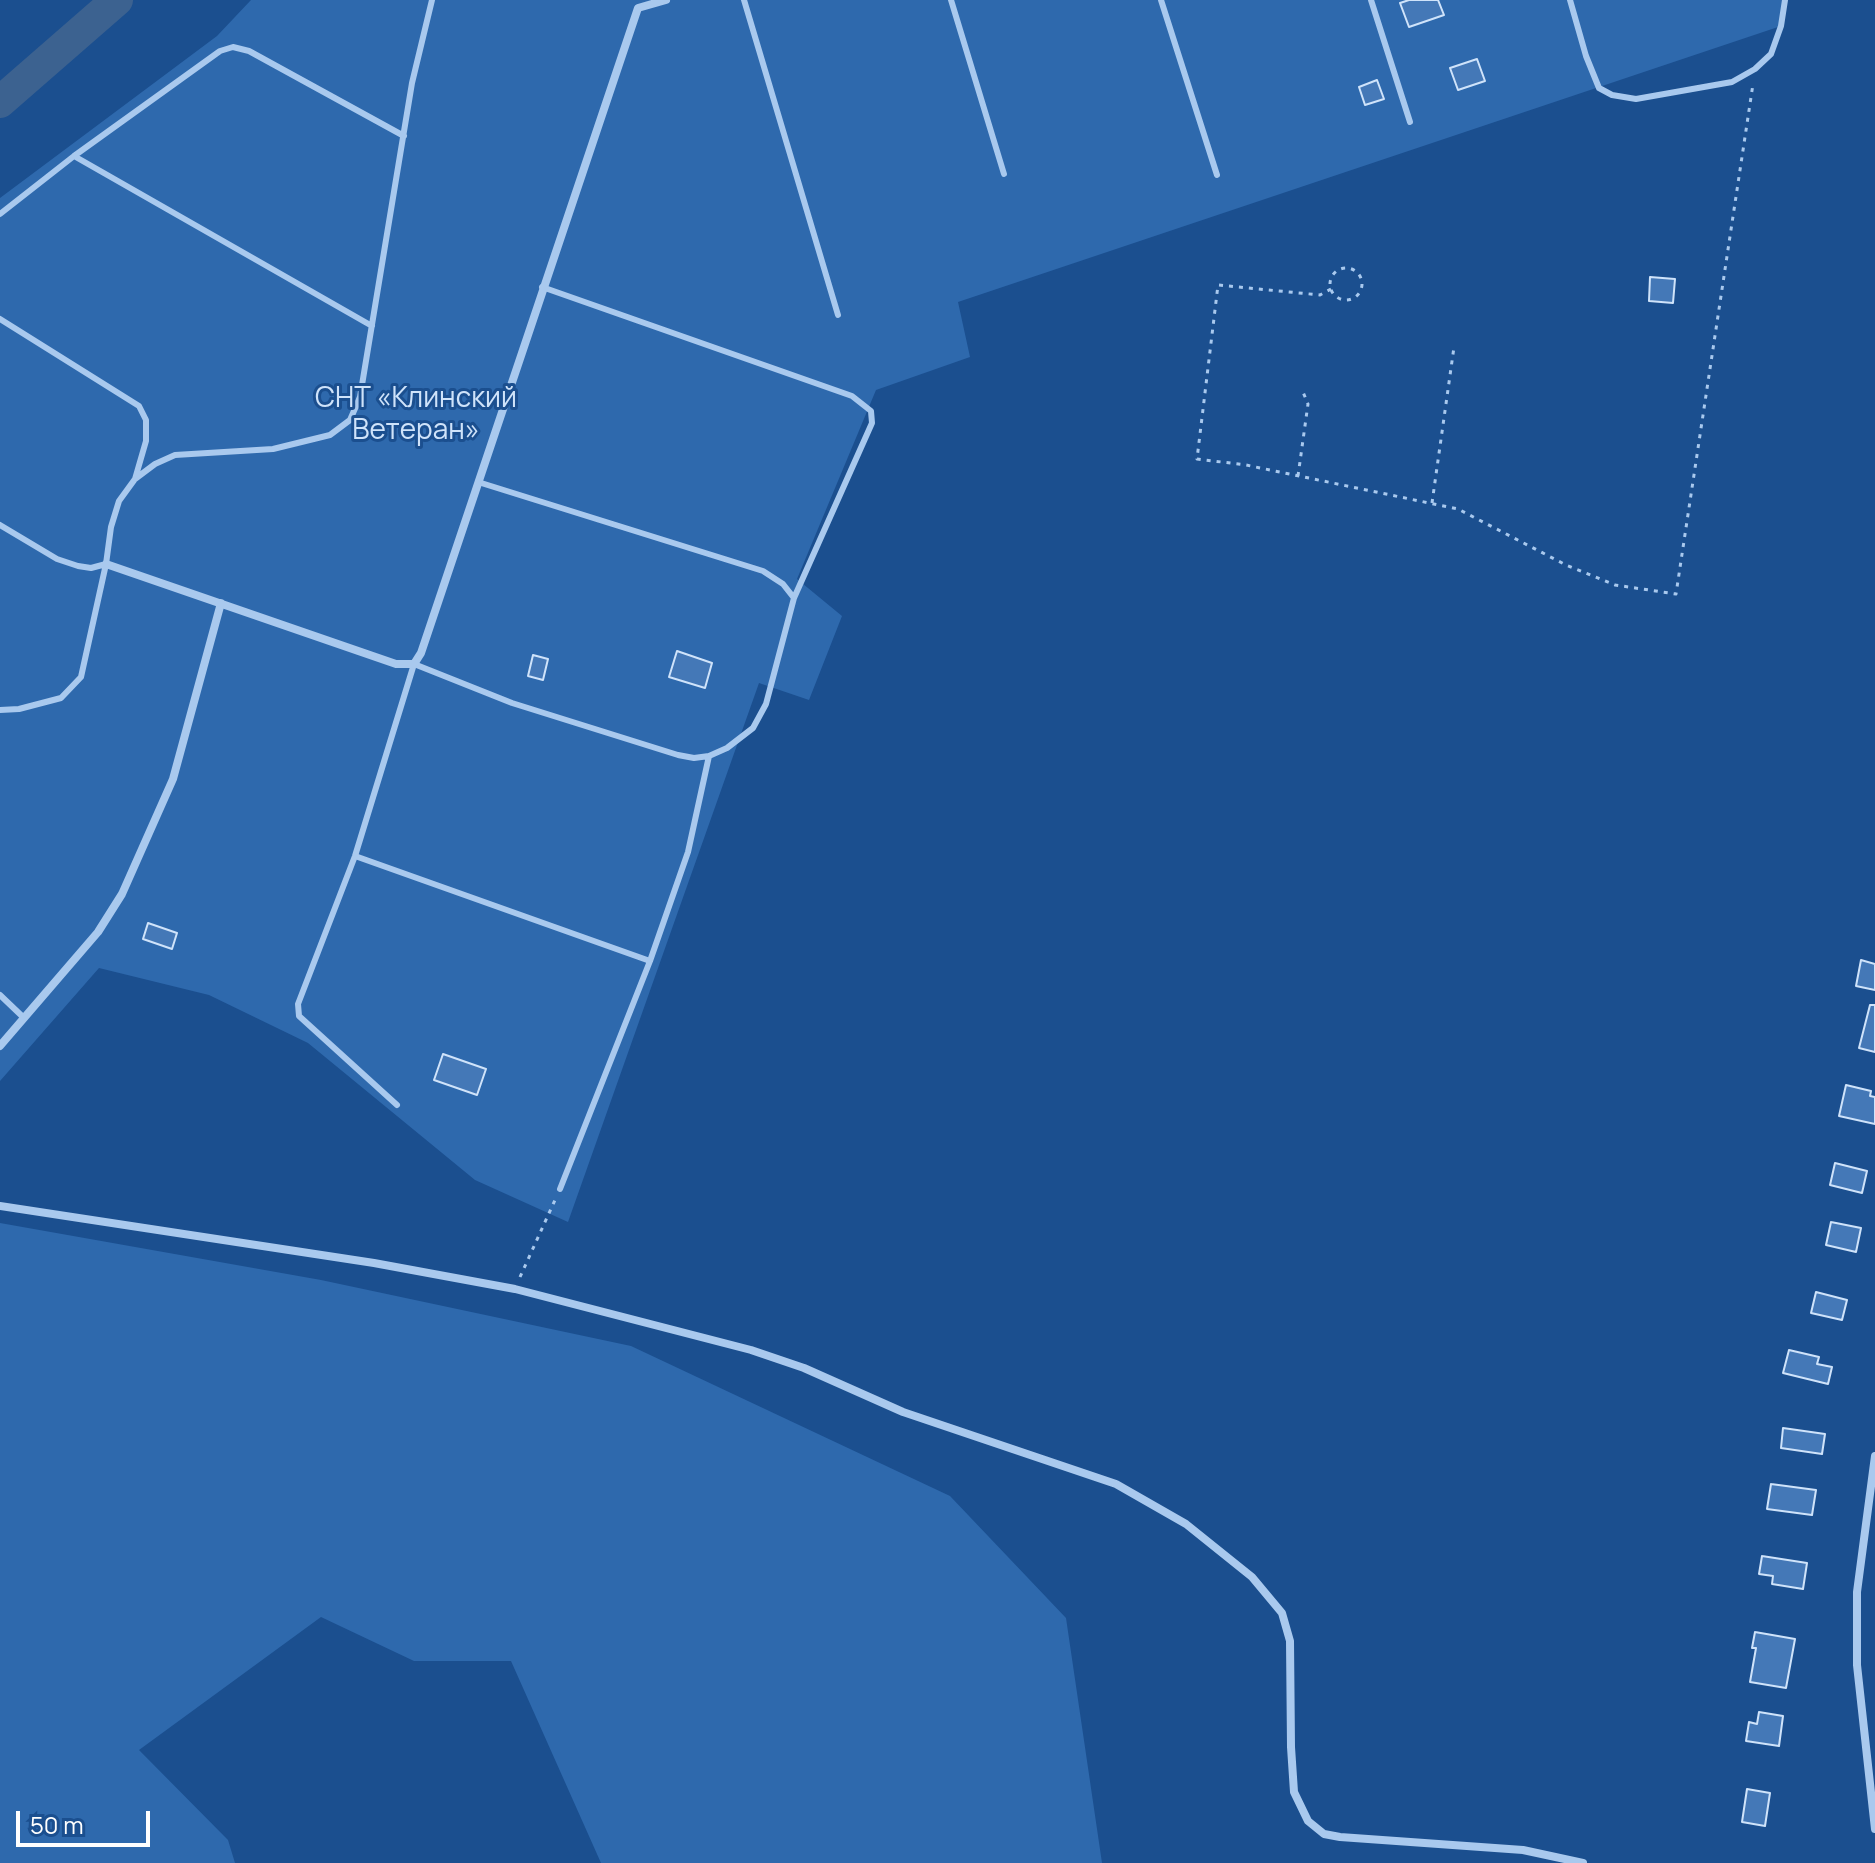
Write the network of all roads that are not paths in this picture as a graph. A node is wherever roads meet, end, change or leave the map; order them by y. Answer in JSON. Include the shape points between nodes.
{"nodes":[{"id":1,"x":432,"y":0,"type":"edge"},
{"id":2,"x":666,"y":0,"type":"edge"},
{"id":3,"x":744,"y":0,"type":"edge"},
{"id":4,"x":951,"y":0,"type":"edge"},
{"id":5,"x":1161,"y":0,"type":"edge"},
{"id":6,"x":1371,"y":0,"type":"edge"},
{"id":7,"x":1570,"y":0,"type":"edge"},
{"id":8,"x":1785,"y":0,"type":"edge"},
{"id":9,"x":1410,"y":122,"type":"dead end"},
{"id":10,"x":404,"y":136,"type":"junction"},
{"id":11,"x":74,"y":156,"type":"junction"},
{"id":12,"x":1004,"y":174,"type":"dead end"},
{"id":13,"x":1217,"y":175,"type":"dead end"},
{"id":14,"x":0,"y":214,"type":"edge"},
{"id":15,"x":542,"y":287,"type":"junction"},
{"id":16,"x":838,"y":315,"type":"dead end"},
{"id":17,"x":0,"y":319,"type":"edge"},
{"id":18,"x":372,"y":326,"type":"junction"},
{"id":19,"x":135,"y":479,"type":"junction"},
{"id":20,"x":478,"y":482,"type":"junction"},
{"id":21,"x":0,"y":525,"type":"edge"},
{"id":22,"x":106,"y":564,"type":"junction"},
{"id":23,"x":794,"y":598,"type":"junction"},
{"id":24,"x":221,"y":603,"type":"junction"},
{"id":25,"x":414,"y":664,"type":"junction"},
{"id":26,"x":0,"y":710,"type":"edge"},
{"id":27,"x":709,"y":756,"type":"junction"},
{"id":28,"x":355,"y":856,"type":"junction"},
{"id":29,"x":650,"y":961,"type":"junction"},
{"id":30,"x":0,"y":995,"type":"edge"},
{"id":31,"x":23,"y":1017,"type":"junction"},
{"id":32,"x":0,"y":1046,"type":"edge"},
{"id":33,"x":397,"y":1105,"type":"dead end"},
{"id":34,"x":560,"y":1189,"type":"road end"},
{"id":35,"x":0,"y":1206,"type":"edge"},
{"id":36,"x":1875,"y":1456,"type":"edge"},
{"id":37,"x":1875,"y":1829,"type":"edge"},
{"id":38,"x":1583,"y":1863,"type":"edge"}],
"edges":[{"from":1,"to":10,"type":"lane"},
{"from":2,"to":15,"type":"street","via":[[638,8]]},
{"from":3,"to":16,"type":"lane"},
{"from":4,"to":12,"type":"lane"},
{"from":5,"to":13,"type":"lane"},
{"from":6,"to":9,"type":"lane"},
{"from":7,"to":8,"type":"lane","via":[[1599,88],[1636,99],[1732,82],[1755,69],[1771,54]]},
{"from":10,"to":11,"type":"lane","via":[[233,47],[220,51]]},
{"from":10,"to":18,"type":"lane"},
{"from":11,"to":14,"type":"lane"},
{"from":11,"to":18,"type":"lane"},
{"from":15,"to":20,"type":"street"},
{"from":15,"to":23,"type":"lane","via":[[852,396],[871,411],[872,423]]},
{"from":17,"to":19,"type":"lane","via":[[139,406],[146,420],[146,441]]},
{"from":18,"to":19,"type":"lane","via":[[360,397],[350,420],[330,435],[273,449],[175,455]]},
{"from":19,"to":22,"type":"lane","via":[[119,501]]},
{"from":20,"to":23,"type":"lane","via":[[763,571]]},
{"from":20,"to":25,"type":"street"},
{"from":21,"to":22,"type":"lane","via":[[57,559],[91,568]]},
{"from":22,"to":24,"type":"street"},
{"from":22,"to":26,"type":"lane","via":[[81,677],[61,698]]},
{"from":23,"to":27,"type":"lane","via":[[766,704],[753,728]]},
{"from":24,"to":25,"type":"street","via":[[396,664]]},
{"from":24,"to":31,"type":"street","via":[[173,779],[122,894],[98,932]]},
{"from":25,"to":27,"type":"lane","via":[[512,703],[678,755]]},
{"from":25,"to":28,"type":"lane"},
{"from":27,"to":29,"type":"lane","via":[[688,852]]},
{"from":28,"to":29,"type":"lane"},
{"from":28,"to":33,"type":"lane","via":[[298,1004],[299,1016]]},
{"from":29,"to":34,"type":"lane"},
{"from":30,"to":31,"type":"lane"},
{"from":31,"to":32,"type":"street"},
{"from":35,"to":38,"type":"street","via":[[515,1289],[751,1350],[903,1412],[1116,1484],[1186,1524],[1252,1577],[1282,1613],[1290,1641],[1294,1792],[1308,1821],[1324,1834],[1523,1850]]},
{"from":36,"to":37,"type":"street","via":[[1857,1592],[1857,1665]]}]}
